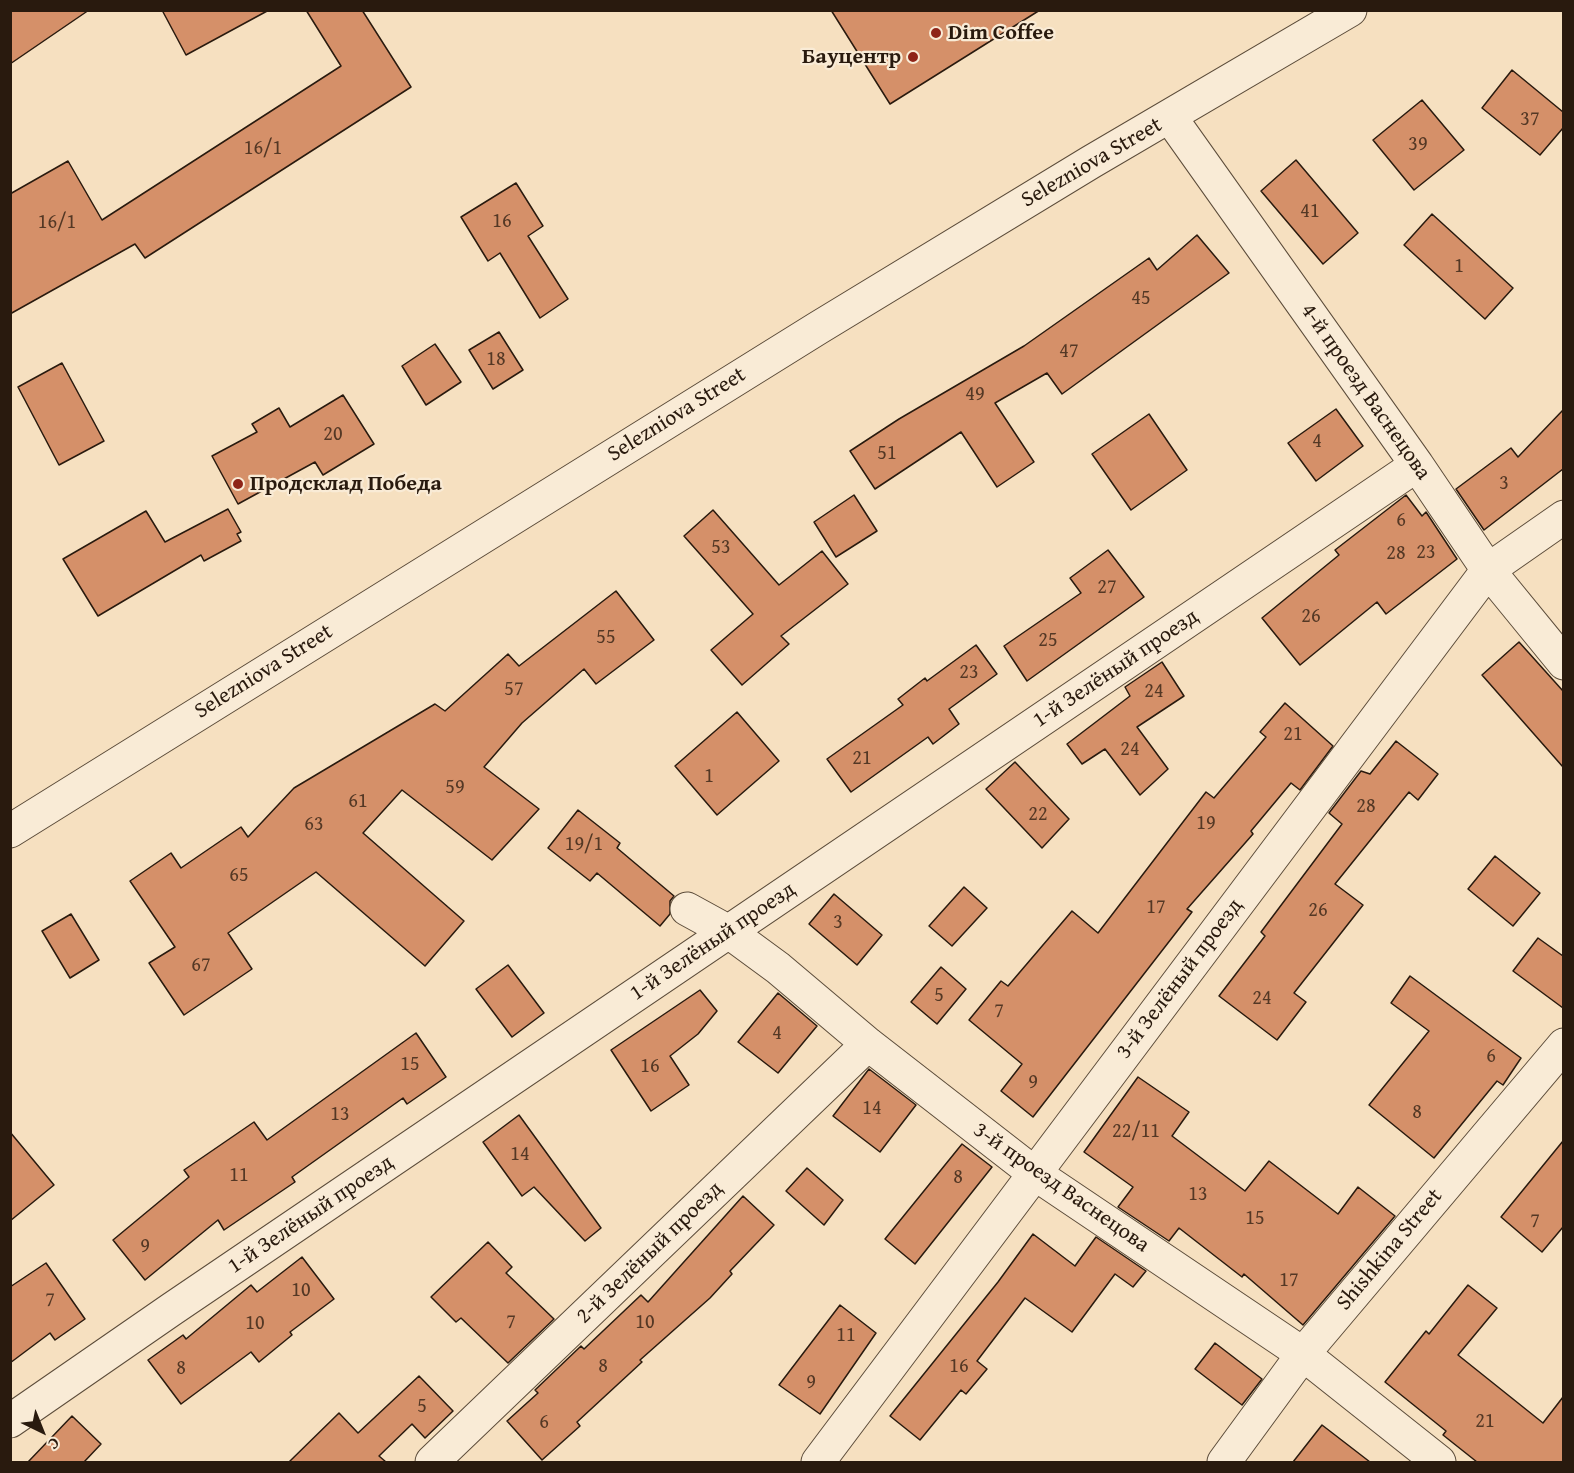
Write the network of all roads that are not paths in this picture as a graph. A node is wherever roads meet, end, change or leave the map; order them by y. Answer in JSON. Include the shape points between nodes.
{"nodes":[{"id":1,"x":1350,"y":10,"type":"edge"},
{"id":2,"x":1170,"y":117,"type":"junction"},
{"id":3,"x":1417,"y":465,"type":"junction"},
{"id":4,"x":1563,"y":517,"type":"edge"},
{"id":5,"x":1488,"y":570,"type":"junction"},
{"id":6,"x":1563,"y":663,"type":"edge"},
{"id":7,"x":10,"y":831,"type":"edge"},
{"id":8,"x":687,"y":909,"type":"dead end"},
{"id":9,"x":729,"y":932,"type":"junction"},
{"id":10,"x":868,"y":1044,"type":"junction"},
{"id":11,"x":1563,"y":1044,"type":"edge"},
{"id":12,"x":1034,"y":1173,"type":"junction"},
{"id":13,"x":1303,"y":1354,"type":"junction"},
{"id":14,"x":10,"y":1421,"type":"edge"},
{"id":15,"x":432,"y":1462,"type":"edge"},
{"id":16,"x":818,"y":1462,"type":"edge"},
{"id":17,"x":1224,"y":1462,"type":"edge"},
{"id":18,"x":1439,"y":1462,"type":"edge"}],
"edges":[{"from":1,"to":2,"type":"street","name":"Selezniova Street"},
{"from":2,"to":3,"type":"street","name":"4-й проезд Васнецова"},
{"from":2,"to":7,"type":"street","name":"Selezniova Street","via":[[761,363]]},
{"from":3,"to":5,"type":"street","name":"4-й проезд Васнецова"},
{"from":3,"to":9,"type":"street","name":"1-й Зелёный проезд"},
{"from":4,"to":5,"type":"street","name":"3-й Зелёный проезд"},
{"from":5,"to":6,"type":"street","name":"4-й проезд Васнецова"},
{"from":5,"to":12,"type":"street","name":"3-й Зелёный проезд"},
{"from":8,"to":9,"type":"street","name":"3-й проезд Васнецова"},
{"from":9,"to":10,"type":"street","name":"3-й проезд Васнецова"},
{"from":9,"to":14,"type":"street","name":"1-й Зелёный проезд"},
{"from":10,"to":12,"type":"street","name":"3-й проезд Васнецова"},
{"from":10,"to":15,"type":"street","name":"2-й Зелёный проезд"},
{"from":11,"to":13,"type":"street","name":"Shishkina Street"},
{"from":12,"to":13,"type":"street","name":"3-й проезд Васнецова"},
{"from":12,"to":16,"type":"street","name":"3-й Зелёный проезд"},
{"from":13,"to":17,"type":"street","name":"Shishkina Street"},
{"from":13,"to":18,"type":"street","name":"3-й проезд Васнецова"}]}
